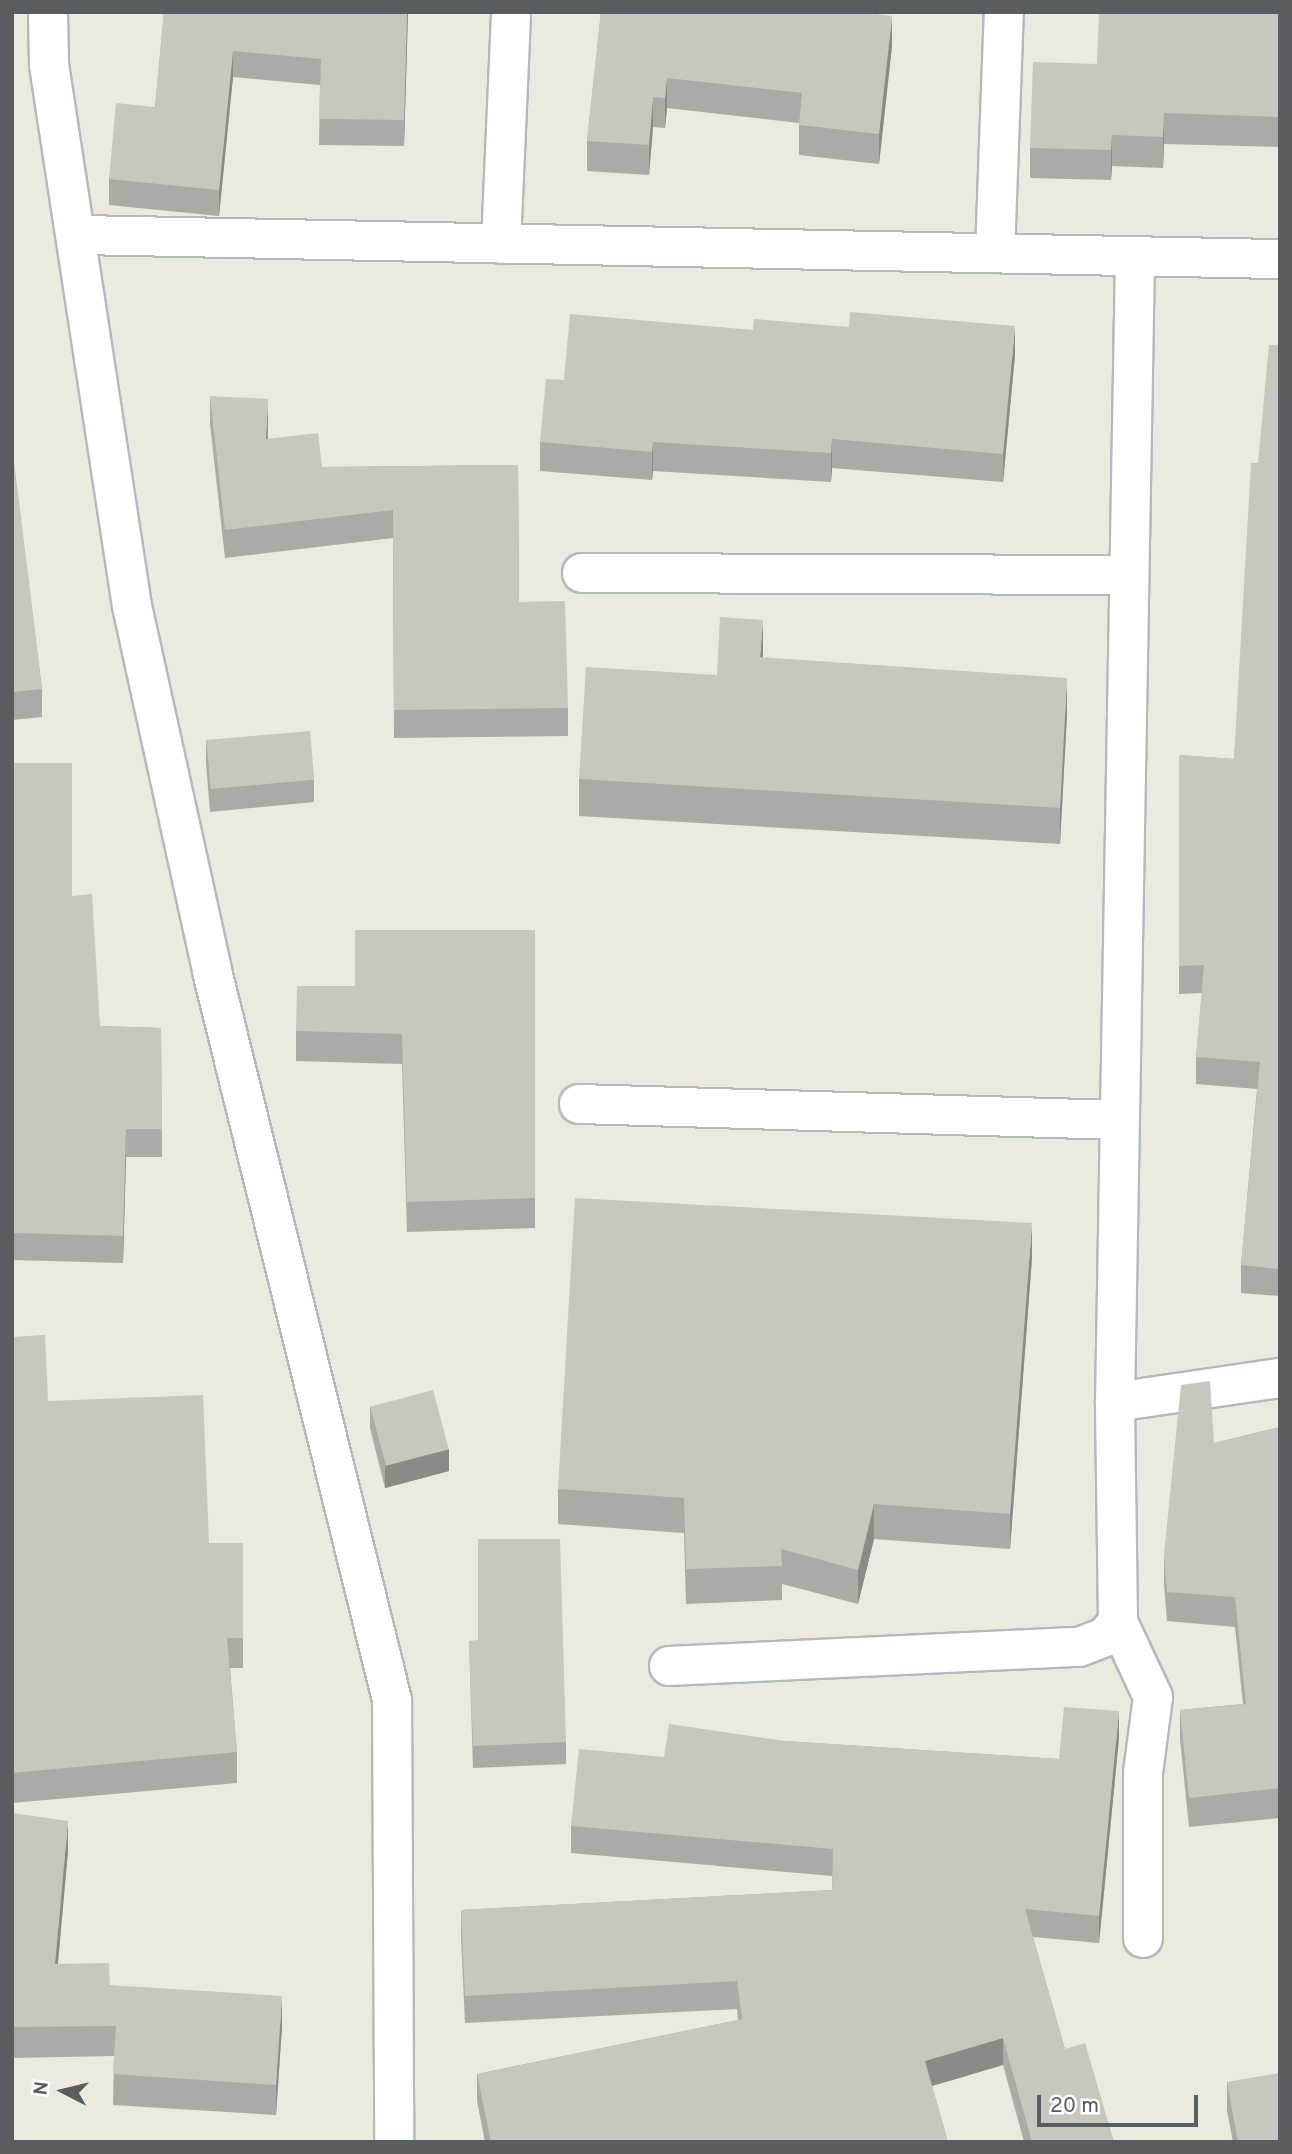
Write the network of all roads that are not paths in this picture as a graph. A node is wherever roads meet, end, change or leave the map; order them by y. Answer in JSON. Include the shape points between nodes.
{"nodes":[{"id":1,"x":48,"y":12,"type":"edge"},
{"id":2,"x":511,"y":12,"type":"edge"},
{"id":3,"x":1004,"y":12,"type":"edge"},
{"id":4,"x":80,"y":235,"type":"junction"},
{"id":5,"x":501,"y":244,"type":"junction"},
{"id":6,"x":995,"y":253,"type":"junction"},
{"id":7,"x":1135,"y":256,"type":"junction"},
{"id":8,"x":1280,"y":259,"type":"edge"},
{"id":9,"x":582,"y":573,"type":"dead end"},
{"id":10,"x":1129,"y":575,"type":"junction"},
{"id":11,"x":579,"y":1104,"type":"dead end"},
{"id":12,"x":1119,"y":1121,"type":"junction"},
{"id":13,"x":1280,"y":1378,"type":"edge"},
{"id":14,"x":1115,"y":1402,"type":"junction"},
{"id":15,"x":1118,"y":1622,"type":"junction"},
{"id":16,"x":668,"y":1666,"type":"dead end"},
{"id":17,"x":1143,"y":1938,"type":"dead end"},
{"id":18,"x":394,"y":2142,"type":"edge"}],
"edges":[{"from":1,"to":4,"type":"street","via":[[50,65]]},
{"from":2,"to":5,"type":"street"},
{"from":3,"to":6,"type":"street"},
{"from":4,"to":5,"type":"street"},
{"from":4,"to":18,"type":"street","via":[[135,619],[212,971],[392,1700]]},
{"from":5,"to":6,"type":"street"},
{"from":6,"to":7,"type":"street"},
{"from":7,"to":8,"type":"street"},
{"from":7,"to":10,"type":"street"},
{"from":9,"to":10,"type":"street"},
{"from":10,"to":12,"type":"street"},
{"from":11,"to":12,"type":"street"},
{"from":12,"to":14,"type":"street"},
{"from":13,"to":14,"type":"street"},
{"from":14,"to":15,"type":"street"},
{"from":15,"to":16,"type":"street","via":[[1105,1637],[1079,1647]]},
{"from":15,"to":17,"type":"street","via":[[1153,1697],[1143,1773]]}]}
